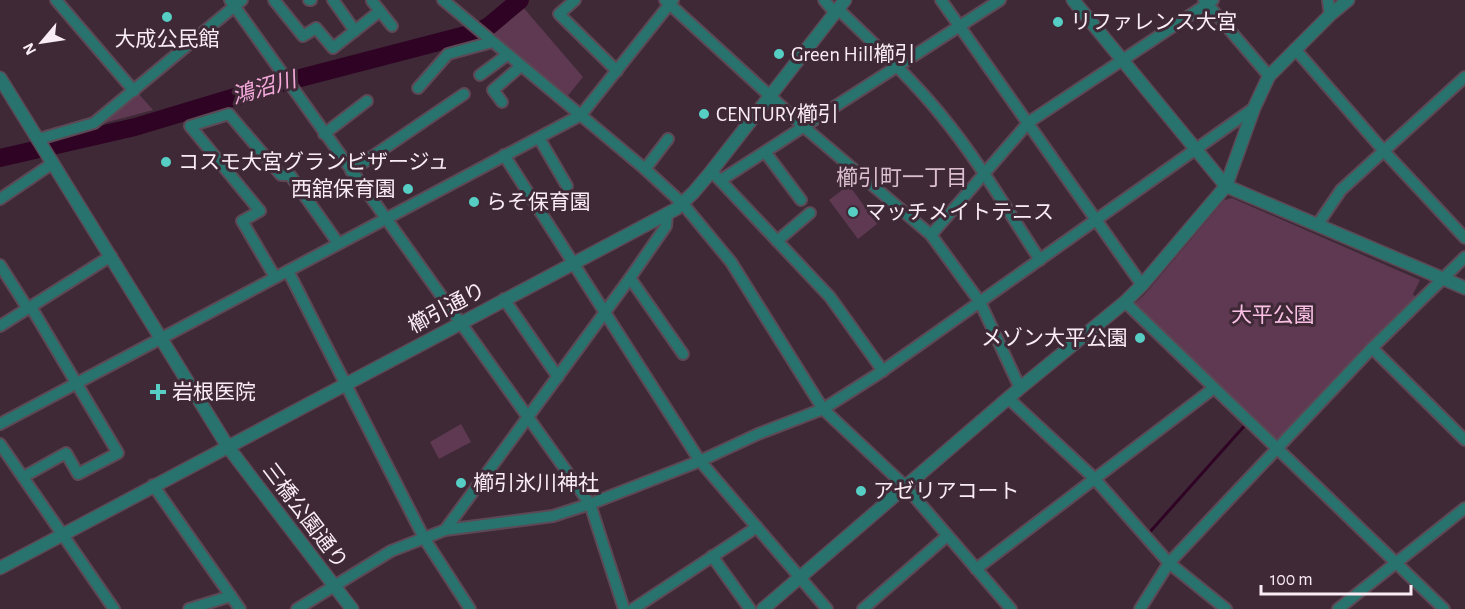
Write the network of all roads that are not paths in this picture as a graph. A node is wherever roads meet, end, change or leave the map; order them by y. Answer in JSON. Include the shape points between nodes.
{"nodes":[{"id":1,"x":56,"y":0,"type":"edge"},
{"id":2,"x":274,"y":0,"type":"edge"},
{"id":3,"x":333,"y":0,"type":"edge"},
{"id":4,"x":443,"y":0,"type":"edge"},
{"id":5,"x":575,"y":0,"type":"edge"},
{"id":6,"x":824,"y":0,"type":"edge"},
{"id":7,"x":941,"y":0,"type":"edge"},
{"id":8,"x":1000,"y":0,"type":"edge"},
{"id":9,"x":1073,"y":0,"type":"edge"},
{"id":10,"x":1328,"y":0,"type":"edge"},
{"id":11,"x":1348,"y":0,"type":"edge"},
{"id":12,"x":372,"y":1,"type":"edge"},
{"id":13,"x":669,"y":1,"type":"edge"},
{"id":14,"x":1208,"y":1,"type":"edge"},
{"id":15,"x":236,"y":2,"type":"edge"},
{"id":16,"x":839,"y":7,"type":"edge"},
{"id":17,"x":380,"y":11,"type":"junction"},
{"id":18,"x":1330,"y":15,"type":"junction"},
{"id":19,"x":392,"y":26,"type":"dead end"},
{"id":20,"x":960,"y":26,"type":"junction"},
{"id":21,"x":355,"y":31,"type":"junction"},
{"id":22,"x":488,"y":39,"type":"junction"},
{"id":23,"x":1295,"y":50,"type":"junction"},
{"id":24,"x":507,"y":55,"type":"junction"},
{"id":25,"x":1124,"y":60,"type":"junction"},
{"id":26,"x":521,"y":66,"type":"junction"},
{"id":27,"x":897,"y":66,"type":"junction"},
{"id":28,"x":617,"y":71,"type":"junction"},
{"id":29,"x":480,"y":75,"type":"dead end"},
{"id":30,"x":1269,"y":76,"type":"junction"},
{"id":31,"x":1465,"y":77,"type":"edge"},
{"id":32,"x":0,"y":78,"type":"edge"},
{"id":33,"x":418,"y":88,"type":"dead end"},
{"id":34,"x":134,"y":92,"type":"junction"},
{"id":35,"x":464,"y":94,"type":"dead end"},
{"id":36,"x":770,"y":95,"type":"junction"},
{"id":37,"x":367,"y":101,"type":"dead end"},
{"id":38,"x":502,"y":102,"type":"dead end"},
{"id":39,"x":1254,"y":108,"type":"junction"},
{"id":40,"x":581,"y":115,"type":"junction"},
{"id":41,"x":1029,"y":122,"type":"junction"},
{"id":42,"x":804,"y":127,"type":"junction"},
{"id":43,"x":324,"y":134,"type":"junction"},
{"id":44,"x":539,"y":138,"type":"junction"},
{"id":45,"x":668,"y":139,"type":"dead end"},
{"id":46,"x":40,"y":142,"type":"junction"},
{"id":47,"x":1196,"y":148,"type":"junction"},
{"id":48,"x":1383,"y":150,"type":"junction"},
{"id":49,"x":765,"y":152,"type":"junction"},
{"id":50,"x":504,"y":155,"type":"junction"},
{"id":51,"x":51,"y":159,"type":"junction"},
{"id":52,"x":645,"y":169,"type":"junction"},
{"id":53,"x":351,"y":171,"type":"junction"},
{"id":54,"x":983,"y":172,"type":"junction"},
{"id":55,"x":716,"y":176,"type":"junction"},
{"id":56,"x":567,"y":186,"type":"dead end"},
{"id":57,"x":1226,"y":186,"type":"junction"},
{"id":58,"x":0,"y":199,"type":"edge"},
{"id":59,"x":801,"y":200,"type":"dead end"},
{"id":60,"x":683,"y":204,"type":"junction"},
{"id":61,"x":810,"y":213,"type":"dead end"},
{"id":62,"x":668,"y":214,"type":"junction"},
{"id":63,"x":385,"y":219,"type":"junction"},
{"id":64,"x":1097,"y":220,"type":"junction"},
{"id":65,"x":1317,"y":224,"type":"junction"},
{"id":66,"x":931,"y":235,"type":"junction"},
{"id":67,"x":1465,"y":238,"type":"edge"},
{"id":68,"x":777,"y":241,"type":"junction"},
{"id":69,"x":338,"y":243,"type":"junction"},
{"id":70,"x":111,"y":256,"type":"junction"},
{"id":71,"x":1465,"y":257,"type":"edge"},
{"id":72,"x":1040,"y":260,"type":"junction"},
{"id":73,"x":573,"y":264,"type":"junction"},
{"id":74,"x":0,"y":265,"type":"edge"},
{"id":75,"x":288,"y":271,"type":"junction"},
{"id":76,"x":275,"y":277,"type":"junction"},
{"id":77,"x":630,"y":278,"type":"junction"},
{"id":78,"x":1442,"y":278,"type":"junction"},
{"id":79,"x":1142,"y":285,"type":"junction"},
{"id":80,"x":1465,"y":288,"type":"edge"},
{"id":81,"x":504,"y":299,"type":"junction"},
{"id":82,"x":980,"y":302,"type":"junction"},
{"id":83,"x":1125,"y":302,"type":"junction"},
{"id":84,"x":30,"y":308,"type":"junction"},
{"id":85,"x":604,"y":313,"type":"junction"},
{"id":86,"x":461,"y":322,"type":"junction"},
{"id":87,"x":0,"y":326,"type":"edge"},
{"id":88,"x":161,"y":338,"type":"junction"},
{"id":89,"x":1372,"y":348,"type":"junction"},
{"id":90,"x":683,"y":354,"type":"dead end"},
{"id":91,"x":883,"y":371,"type":"junction"},
{"id":92,"x":558,"y":377,"type":"junction"},
{"id":93,"x":78,"y":383,"type":"junction"},
{"id":94,"x":346,"y":384,"type":"junction"},
{"id":95,"x":1020,"y":388,"type":"junction"},
{"id":96,"x":1214,"y":388,"type":"junction"},
{"id":97,"x":1008,"y":398,"type":"junction"},
{"id":98,"x":823,"y":410,"type":"junction"},
{"id":99,"x":529,"y":416,"type":"junction"},
{"id":100,"x":0,"y":424,"type":"edge"},
{"id":101,"x":1465,"y":440,"type":"edge"},
{"id":102,"x":0,"y":444,"type":"edge"},
{"id":103,"x":228,"y":447,"type":"junction"},
{"id":104,"x":1276,"y":449,"type":"junction"},
{"id":105,"x":700,"y":461,"type":"junction"},
{"id":106,"x":23,"y":477,"type":"junction"},
{"id":107,"x":1094,"y":478,"type":"junction"},
{"id":108,"x":153,"y":485,"type":"junction"},
{"id":109,"x":904,"y":486,"type":"junction"},
{"id":110,"x":590,"y":504,"type":"junction"},
{"id":111,"x":1465,"y":508,"type":"edge"},
{"id":112,"x":757,"y":527,"type":"junction"},
{"id":113,"x":445,"y":530,"type":"junction"},
{"id":114,"x":63,"y":536,"type":"junction"},
{"id":115,"x":947,"y":536,"type":"junction"},
{"id":116,"x":424,"y":538,"type":"junction"},
{"id":117,"x":712,"y":556,"type":"junction"},
{"id":118,"x":1169,"y":563,"type":"junction"},
{"id":119,"x":1395,"y":563,"type":"junction"},
{"id":120,"x":0,"y":568,"type":"edge"},
{"id":121,"x":976,"y":569,"type":"junction"},
{"id":122,"x":799,"y":577,"type":"junction"},
{"id":123,"x":333,"y":585,"type":"junction"},
{"id":124,"x":231,"y":597,"type":"junction"},
{"id":125,"x":114,"y":609,"type":"edge"},
{"id":126,"x":189,"y":609,"type":"edge"},
{"id":127,"x":240,"y":609,"type":"edge"},
{"id":128,"x":297,"y":609,"type":"edge"},
{"id":129,"x":352,"y":609,"type":"edge"},
{"id":130,"x":470,"y":609,"type":"edge"},
{"id":131,"x":624,"y":609,"type":"edge"},
{"id":132,"x":633,"y":609,"type":"edge"},
{"id":133,"x":750,"y":609,"type":"edge"},
{"id":134,"x":763,"y":609,"type":"edge"},
{"id":135,"x":827,"y":609,"type":"edge"},
{"id":136,"x":863,"y":609,"type":"edge"},
{"id":137,"x":1011,"y":609,"type":"edge"},
{"id":138,"x":1140,"y":609,"type":"edge"},
{"id":139,"x":1226,"y":609,"type":"edge"},
{"id":140,"x":1338,"y":609,"type":"edge"},
{"id":141,"x":1444,"y":609,"type":"edge"}],
"edges":[{"from":1,"to":34,"type":"street"},
{"from":2,"to":21,"type":"street","via":[[303,36],[316,28],[333,48]]},
{"from":3,"to":21,"type":"street"},
{"from":4,"to":22,"type":"street"},
{"from":5,"to":28,"type":"street","via":[[559,14]]},
{"from":6,"to":16,"type":"street"},
{"from":7,"to":20,"type":"street"},
{"from":8,"to":20,"type":"street"},
{"from":9,"to":25,"type":"street"},
{"from":10,"to":18,"type":"street"},
{"from":11,"to":18,"type":"street"},
{"from":12,"to":17,"type":"street"},
{"from":13,"to":28,"type":"street"},
{"from":13,"to":36,"type":"street"},
{"from":14,"to":25,"type":"street"},
{"from":14,"to":30,"type":"street"},
{"from":15,"to":34,"type":"street"},
{"from":15,"to":43,"type":"street"},
{"from":16,"to":27,"type":"street"},
{"from":16,"to":36,"type":"street","name":"櫛引通り"},
{"from":17,"to":19,"type":"street"},
{"from":17,"to":21,"type":"street"},
{"from":18,"to":23,"type":"street"},
{"from":20,"to":27,"type":"street"},
{"from":20,"to":41,"type":"street"},
{"from":22,"to":24,"type":"street"},
{"from":22,"to":33,"type":"street","via":[[448,54]]},
{"from":23,"to":30,"type":"street"},
{"from":23,"to":48,"type":"street"},
{"from":24,"to":26,"type":"street"},
{"from":24,"to":29,"type":"street"},
{"from":25,"to":41,"type":"street"},
{"from":25,"to":47,"type":"street"},
{"from":26,"to":38,"type":"street","via":[[493,90]]},
{"from":26,"to":40,"type":"street"},
{"from":27,"to":42,"type":"street"},
{"from":27,"to":54,"type":"street","via":[[942,115]]},
{"from":28,"to":40,"type":"street"},
{"from":30,"to":39,"type":"street"},
{"from":31,"to":48,"type":"street"},
{"from":32,"to":46,"type":"street","name":"三橋公園通り"},
{"from":34,"to":46,"type":"street","via":[[94,123]]},
{"from":35,"to":53,"type":"street"},
{"from":36,"to":42,"type":"street"},
{"from":36,"to":55,"type":"street","name":"櫛引通り"},
{"from":37,"to":43,"type":"street"},
{"from":39,"to":47,"type":"street"},
{"from":39,"to":57,"type":"street"},
{"from":40,"to":44,"type":"street"},
{"from":40,"to":52,"type":"street"},
{"from":41,"to":54,"type":"street"},
{"from":41,"to":64,"type":"street"},
{"from":42,"to":49,"type":"street"},
{"from":42,"to":66,"type":"street"},
{"from":43,"to":53,"type":"street"},
{"from":44,"to":50,"type":"street"},
{"from":44,"to":56,"type":"street"},
{"from":45,"to":52,"type":"street"},
{"from":46,"to":51,"type":"street","name":"三橋公園通り"},
{"from":47,"to":57,"type":"street"},
{"from":47,"to":64,"type":"street"},
{"from":48,"to":65,"type":"street","via":[[1341,190]]},
{"from":48,"to":67,"type":"street"},
{"from":49,"to":55,"type":"street"},
{"from":49,"to":59,"type":"street"},
{"from":50,"to":63,"type":"street"},
{"from":50,"to":73,"type":"street"},
{"from":51,"to":58,"type":"street"},
{"from":51,"to":70,"type":"street","name":"三橋公園通り"},
{"from":52,"to":60,"type":"street"},
{"from":53,"to":63,"type":"street"},
{"from":54,"to":66,"type":"street"},
{"from":54,"to":72,"type":"street"},
{"from":55,"to":60,"type":"street","name":"櫛引通り"},
{"from":55,"to":68,"type":"street"},
{"from":57,"to":65,"type":"street"},
{"from":57,"to":79,"type":"street"},
{"from":60,"to":62,"type":"street","name":"櫛引通り"},
{"from":60,"to":98,"type":"street","via":[[731,262]]},
{"from":61,"to":68,"type":"street"},
{"from":62,"to":73,"type":"street","name":"櫛引通り"},
{"from":62,"to":77,"type":"street","via":[[666,226]]},
{"from":63,"to":69,"type":"street"},
{"from":63,"to":86,"type":"street"},
{"from":64,"to":72,"type":"street"},
{"from":64,"to":79,"type":"street"},
{"from":65,"to":78,"type":"street"},
{"from":66,"to":82,"type":"street"},
{"from":68,"to":91,"type":"street","via":[[830,297]]},
{"from":69,"to":75,"type":"street"},
{"from":69,"to":76,"type":"street","via":[[290,175],[281,175],[229,114],[190,126],[260,211],[242,221]]},
{"from":70,"to":84,"type":"street"},
{"from":70,"to":88,"type":"street","name":"三橋公園通り"},
{"from":71,"to":78,"type":"street"},
{"from":72,"to":82,"type":"street"},
{"from":73,"to":81,"type":"street","name":"櫛引通り"},
{"from":73,"to":85,"type":"street"},
{"from":74,"to":84,"type":"street"},
{"from":75,"to":76,"type":"street"},
{"from":75,"to":94,"type":"street"},
{"from":76,"to":88,"type":"street"},
{"from":77,"to":85,"type":"street"},
{"from":77,"to":90,"type":"street"},
{"from":78,"to":80,"type":"street"},
{"from":78,"to":89,"type":"street"},
{"from":79,"to":83,"type":"street"},
{"from":81,"to":86,"type":"street","name":"櫛引通り"},
{"from":81,"to":92,"type":"street"},
{"from":82,"to":91,"type":"street"},
{"from":82,"to":95,"type":"street"},
{"from":83,"to":95,"type":"street"},
{"from":83,"to":96,"type":"street"},
{"from":84,"to":87,"type":"street"},
{"from":84,"to":93,"type":"street"},
{"from":85,"to":92,"type":"street"},
{"from":85,"to":105,"type":"street"},
{"from":86,"to":94,"type":"street","name":"櫛引通り"},
{"from":86,"to":99,"type":"street"},
{"from":88,"to":93,"type":"street"},
{"from":88,"to":103,"type":"street","name":"三橋公園通り"},
{"from":89,"to":101,"type":"street"},
{"from":89,"to":104,"type":"street"},
{"from":91,"to":98,"type":"street"},
{"from":92,"to":99,"type":"street"},
{"from":93,"to":100,"type":"street"},
{"from":93,"to":106,"type":"street","via":[[118,453],[78,474],[66,453]]},
{"from":94,"to":103,"type":"street","name":"櫛引通り"},
{"from":94,"to":116,"type":"street"},
{"from":95,"to":97,"type":"street"},
{"from":96,"to":104,"type":"street"},
{"from":96,"to":107,"type":"street"},
{"from":97,"to":107,"type":"street"},
{"from":97,"to":109,"type":"street"},
{"from":98,"to":105,"type":"street"},
{"from":98,"to":109,"type":"street"},
{"from":99,"to":110,"type":"street"},
{"from":99,"to":113,"type":"street"},
{"from":102,"to":106,"type":"street"},
{"from":103,"to":108,"type":"street","name":"櫛引通り"},
{"from":103,"to":123,"type":"street","name":"三橋公園通り"},
{"from":104,"to":118,"type":"street"},
{"from":104,"to":119,"type":"street"},
{"from":105,"to":110,"type":"street"},
{"from":105,"to":112,"type":"street"},
{"from":106,"to":114,"type":"street"},
{"from":107,"to":118,"type":"street"},
{"from":107,"to":121,"type":"street"},
{"from":108,"to":114,"type":"street","name":"櫛引通り"},
{"from":108,"to":124,"type":"street"},
{"from":109,"to":115,"type":"street"},
{"from":109,"to":122,"type":"street"},
{"from":110,"to":113,"type":"street","via":[[553,516]]},
{"from":110,"to":131,"type":"street"},
{"from":111,"to":119,"type":"street"},
{"from":112,"to":117,"type":"street"},
{"from":112,"to":122,"type":"street"},
{"from":113,"to":116,"type":"street"},
{"from":114,"to":120,"type":"street","name":"櫛引通り"},
{"from":114,"to":125,"type":"street"},
{"from":115,"to":121,"type":"street"},
{"from":115,"to":136,"type":"street"},
{"from":116,"to":123,"type":"street","via":[[391,551]]},
{"from":116,"to":130,"type":"street"},
{"from":117,"to":132,"type":"street"},
{"from":117,"to":133,"type":"street"},
{"from":118,"to":138,"type":"street"},
{"from":118,"to":139,"type":"street"},
{"from":119,"to":140,"type":"street"},
{"from":119,"to":141,"type":"street"},
{"from":121,"to":137,"type":"street"},
{"from":122,"to":134,"type":"street"},
{"from":122,"to":135,"type":"street"},
{"from":123,"to":128,"type":"street"},
{"from":123,"to":129,"type":"street","name":"三橋公園通り"},
{"from":124,"to":126,"type":"street"},
{"from":124,"to":127,"type":"street"}]}
